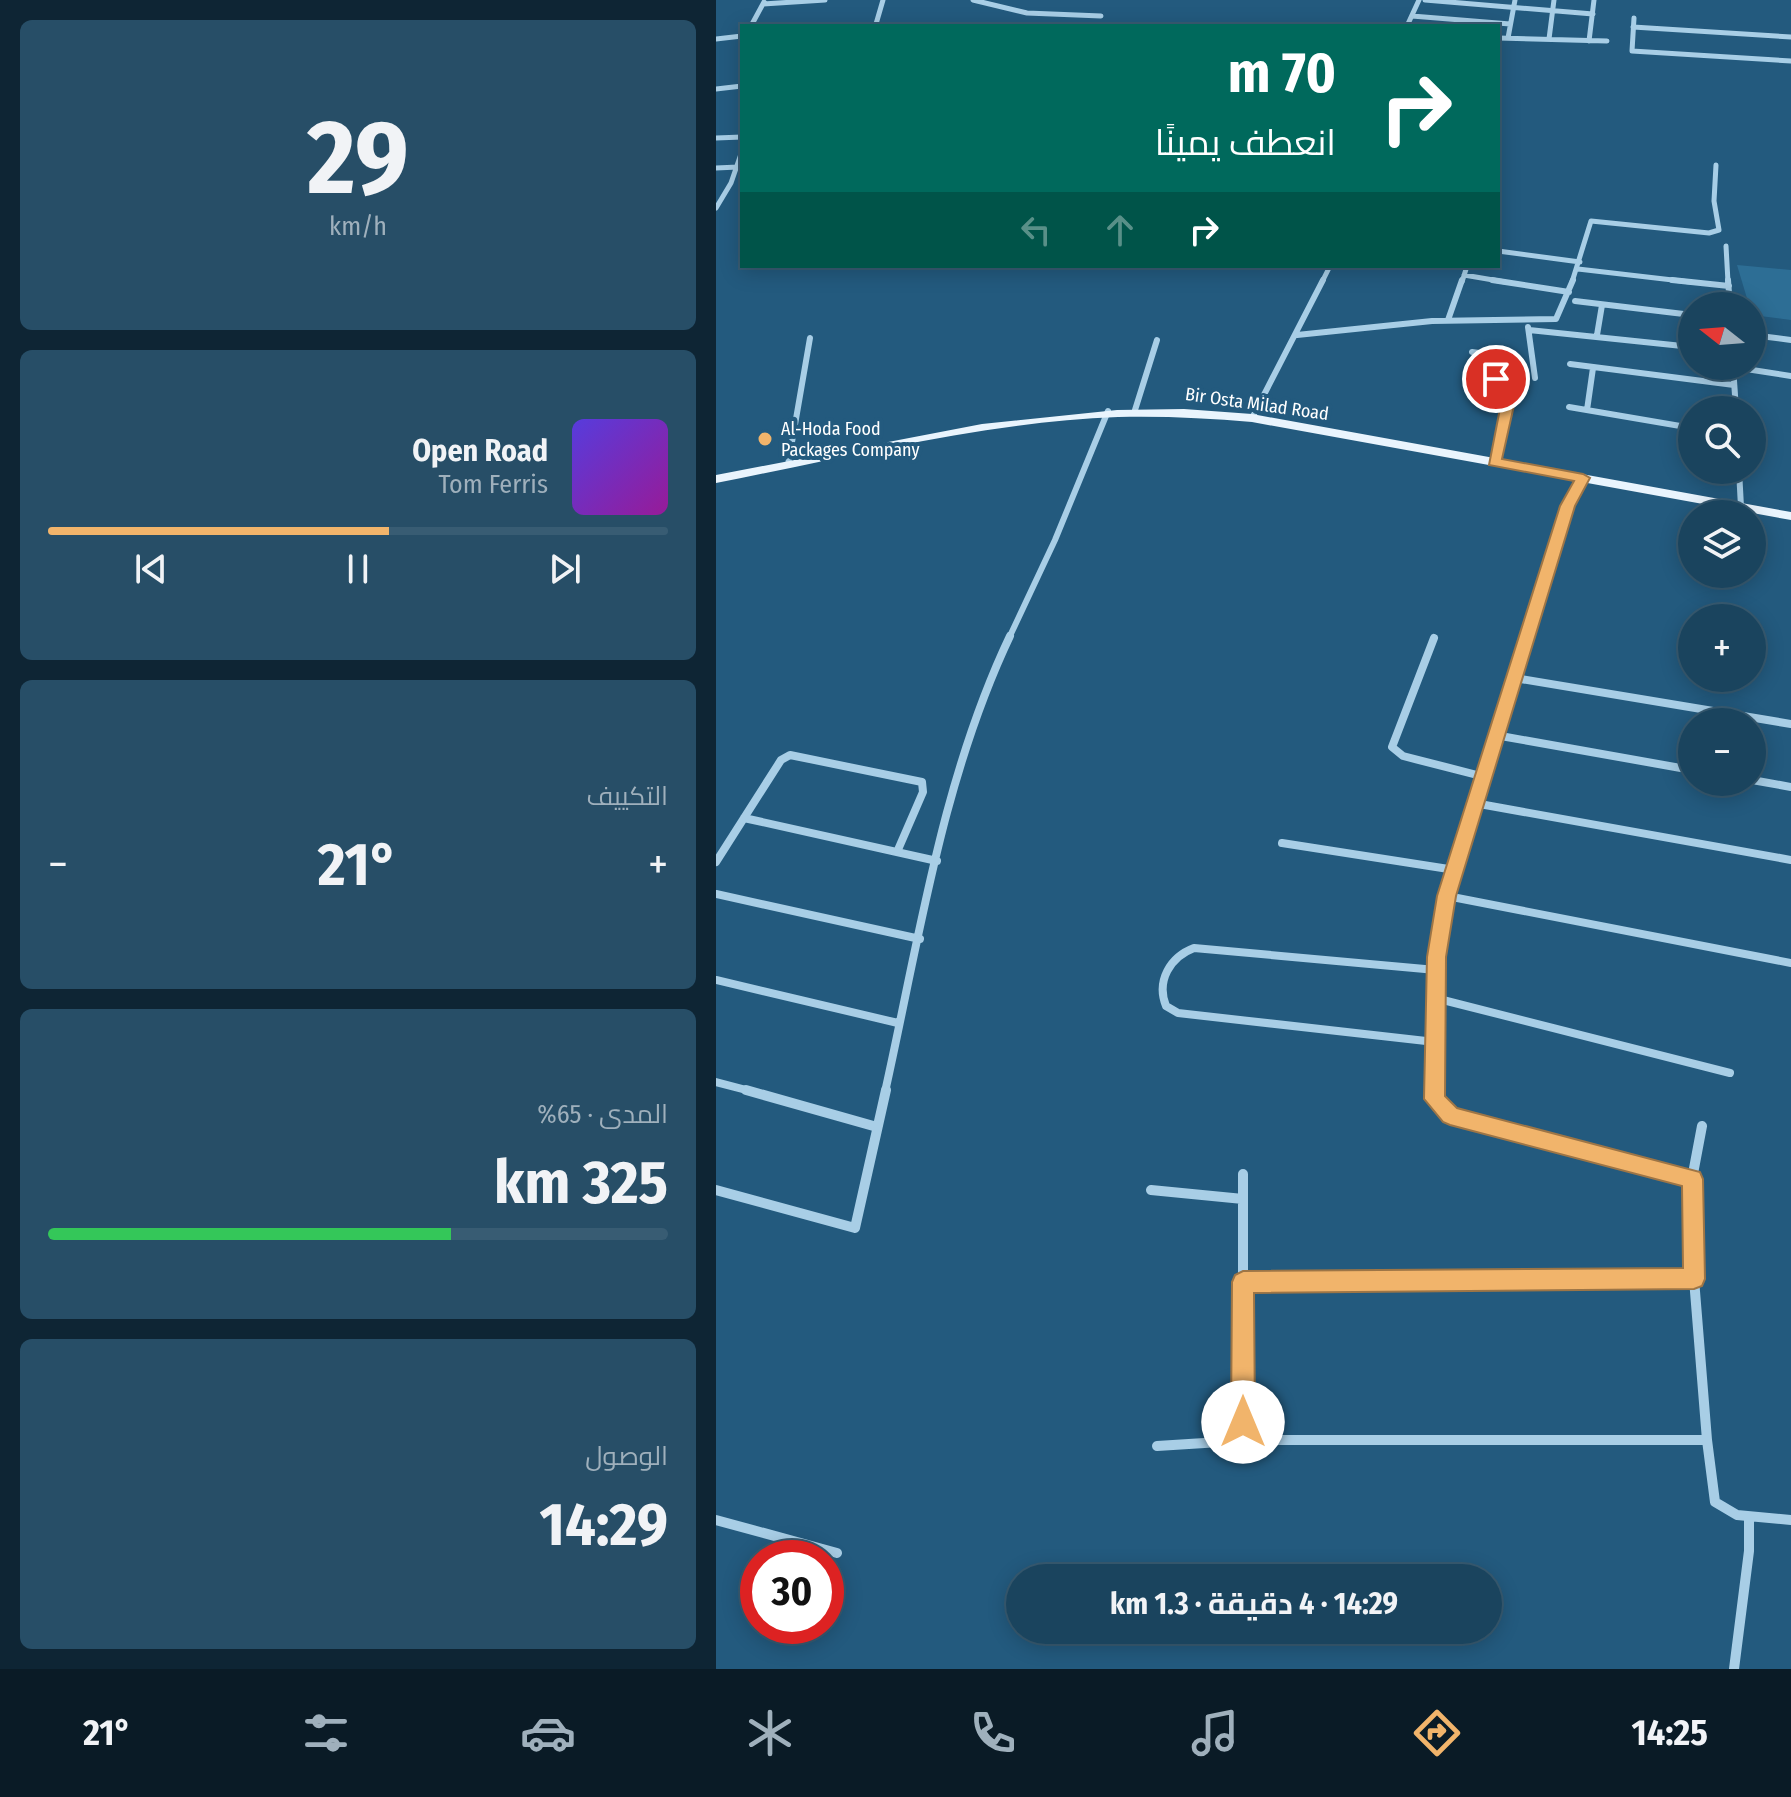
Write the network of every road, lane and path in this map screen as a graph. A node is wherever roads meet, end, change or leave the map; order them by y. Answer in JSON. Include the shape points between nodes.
{"nodes":[{"id":1,"x":825,"y":0,"type":"edge"},
{"id":2,"x":883,"y":0,"type":"edge"},
{"id":3,"x":973,"y":0,"type":"edge"},
{"id":4,"x":1422,"y":0,"type":"edge"},
{"id":5,"x":1515,"y":0,"type":"edge"},
{"id":6,"x":1554,"y":0,"type":"edge"},
{"id":7,"x":1594,"y":0,"type":"edge"},
{"id":8,"x":764,"y":2,"type":"edge"},
{"id":9,"x":1513,"y":7,"type":"junction"},
{"id":10,"x":1553,"y":10,"type":"junction"},
{"id":11,"x":1593,"y":14,"type":"junction"},
{"id":12,"x":1101,"y":16,"type":"dead end"},
{"id":13,"x":1412,"y":16,"type":"junction"},
{"id":14,"x":1634,"y":18,"type":"dead end"},
{"id":15,"x":752,"y":24,"type":"edge"},
{"id":16,"x":878,"y":24,"type":"edge"},
{"id":17,"x":1408,"y":24,"type":"edge"},
{"id":18,"x":1510,"y":24,"type":"junction"},
{"id":19,"x":1633,"y":27,"type":"junction"},
{"id":20,"x":740,"y":36,"type":"edge"},
{"id":21,"x":1791,"y":37,"type":"edge"},
{"id":22,"x":1500,"y":38,"type":"edge"},
{"id":23,"x":1508,"y":38,"type":"junction"},
{"id":24,"x":716,"y":39,"type":"edge"},
{"id":25,"x":1549,"y":39,"type":"junction"},
{"id":26,"x":1589,"y":41,"type":"junction"},
{"id":27,"x":1607,"y":41,"type":"dead end"},
{"id":28,"x":1791,"y":61,"type":"edge"},
{"id":29,"x":740,"y":86,"type":"edge"},
{"id":30,"x":716,"y":89,"type":"edge"},
{"id":31,"x":740,"y":137,"type":"edge"},
{"id":32,"x":716,"y":138,"type":"edge"},
{"id":33,"x":740,"y":159,"type":"edge"},
{"id":34,"x":1716,"y":165,"type":"dead end"},
{"id":35,"x":738,"y":167,"type":"junction"},
{"id":36,"x":716,"y":168,"type":"edge"},
{"id":37,"x":716,"y":190,"type":"edge"},
{"id":38,"x":728,"y":190,"type":"junction"},
{"id":39,"x":716,"y":208,"type":"edge"},
{"id":40,"x":1726,"y":246,"type":"dead end"},
{"id":41,"x":1500,"y":251,"type":"edge"},
{"id":42,"x":1579,"y":266,"type":"junction"},
{"id":43,"x":1329,"y":268,"type":"edge"},
{"id":44,"x":1466,"y":268,"type":"edge"},
{"id":45,"x":1464,"y":275,"type":"junction"},
{"id":46,"x":1729,"y":286,"type":"junction"},
{"id":47,"x":1569,"y":292,"type":"junction"},
{"id":48,"x":1729,"y":292,"type":"edge"},
{"id":49,"x":1575,"y":301,"type":"dead end"},
{"id":50,"x":1602,"y":305,"type":"junction"},
{"id":51,"x":1678,"y":313,"type":"edge"},
{"id":52,"x":1448,"y":320,"type":"junction"},
{"id":53,"x":1297,"y":335,"type":"junction"},
{"id":54,"x":1597,"y":335,"type":"junction"},
{"id":55,"x":1766,"y":337,"type":"edge"},
{"id":56,"x":810,"y":338,"type":"dead end"},
{"id":57,"x":1157,"y":340,"type":"dead end"},
{"id":58,"x":1791,"y":340,"type":"edge"},
{"id":59,"x":1678,"y":345,"type":"edge"},
{"id":60,"x":1472,"y":352,"type":"dead end"},
{"id":61,"x":1570,"y":364,"type":"dead end"},
{"id":62,"x":1593,"y":368,"type":"junction"},
{"id":63,"x":1766,"y":372,"type":"edge"},
{"id":64,"x":1791,"y":376,"type":"edge"},
{"id":65,"x":1535,"y":378,"type":"dead end"},
{"id":66,"x":1734,"y":380,"type":"edge"},
{"id":67,"x":1734,"y":385,"type":"junction"},
{"id":68,"x":1735,"y":396,"type":"edge"},
{"id":69,"x":1569,"y":407,"type":"dead end"},
{"id":70,"x":1135,"y":410,"type":"junction"},
{"id":71,"x":1587,"y":410,"type":"junction"},
{"id":72,"x":1108,"y":411,"type":"junction"},
{"id":73,"x":1252,"y":418,"type":"junction"},
{"id":74,"x":1678,"y":426,"type":"edge"},
{"id":75,"x":1494,"y":462,"type":"junction"},
{"id":76,"x":788,"y":465,"type":"junction"},
{"id":77,"x":1583,"y":478,"type":"junction"},
{"id":78,"x":716,"y":479,"type":"edge"},
{"id":79,"x":1703,"y":500,"type":"edge"},
{"id":80,"x":1766,"y":512,"type":"edge"},
{"id":81,"x":1791,"y":516,"type":"edge"},
{"id":82,"x":1434,"y":638,"type":"dead end"},
{"id":83,"x":1515,"y":678,"type":"junction"},
{"id":84,"x":1791,"y":724,"type":"edge"},
{"id":85,"x":1495,"y":735,"type":"junction"},
{"id":86,"x":1678,"y":768,"type":"edge"},
{"id":87,"x":1481,"y":776,"type":"junction"},
{"id":88,"x":1766,"y":783,"type":"edge"},
{"id":89,"x":1791,"y":787,"type":"edge"},
{"id":90,"x":1474,"y":803,"type":"junction"},
{"id":91,"x":744,"y":818,"type":"junction"},
{"id":92,"x":1282,"y":843,"type":"dead end"},
{"id":93,"x":897,"y":852,"type":"junction"},
{"id":94,"x":1791,"y":860,"type":"edge"},
{"id":95,"x":937,"y":861,"type":"junction"},
{"id":96,"x":716,"y":862,"type":"edge"},
{"id":97,"x":1455,"y":870,"type":"junction"},
{"id":98,"x":716,"y":894,"type":"edge"},
{"id":99,"x":1447,"y":896,"type":"junction"},
{"id":100,"x":920,"y":939,"type":"junction"},
{"id":101,"x":1791,"y":963,"type":"edge"},
{"id":102,"x":1436,"y":970,"type":"junction"},
{"id":103,"x":716,"y":980,"type":"edge"},
{"id":104,"x":1435,"y":998,"type":"junction"},
{"id":105,"x":898,"y":1023,"type":"junction"},
{"id":106,"x":1435,"y":1042,"type":"junction"},
{"id":107,"x":1730,"y":1073,"type":"dead end"},
{"id":108,"x":716,"y":1082,"type":"edge"},
{"id":109,"x":1702,"y":1126,"type":"dead end"},
{"id":110,"x":877,"y":1127,"type":"junction"},
{"id":111,"x":1243,"y":1174,"type":"dead end"},
{"id":112,"x":1692,"y":1179,"type":"junction"},
{"id":113,"x":716,"y":1190,"type":"edge"},
{"id":114,"x":1151,"y":1190,"type":"dead end"},
{"id":115,"x":1243,"y":1199,"type":"junction"},
{"id":116,"x":1694,"y":1279,"type":"junction"},
{"id":117,"x":1243,"y":1282,"type":"junction"},
{"id":118,"x":1707,"y":1440,"type":"junction"},
{"id":119,"x":1243,"y":1441,"type":"junction"},
{"id":120,"x":1157,"y":1446,"type":"dead end"},
{"id":121,"x":1749,"y":1518,"type":"junction"},
{"id":122,"x":716,"y":1520,"type":"edge"},
{"id":123,"x":1791,"y":1520,"type":"edge"},
{"id":124,"x":789,"y":1540,"type":"edge"},
{"id":125,"x":1734,"y":1669,"type":"edge"}],
"edges":[{"from":1,"to":8,"type":"street"},
{"from":2,"to":16,"type":"street"},
{"from":3,"to":12,"type":"street","via":[[1027,13]]},
{"from":4,"to":9,"type":"street"},
{"from":4,"to":13,"type":"street"},
{"from":5,"to":9,"type":"street"},
{"from":6,"to":10,"type":"street"},
{"from":7,"to":11,"type":"street"},
{"from":8,"to":15,"type":"street"},
{"from":9,"to":10,"type":"street"},
{"from":9,"to":18,"type":"street"},
{"from":10,"to":11,"type":"street"},
{"from":10,"to":25,"type":"street"},
{"from":11,"to":26,"type":"street"},
{"from":13,"to":17,"type":"street"},
{"from":13,"to":18,"type":"street"},
{"from":14,"to":19,"type":"street"},
{"from":18,"to":23,"type":"street"},
{"from":19,"to":21,"type":"street"},
{"from":19,"to":28,"type":"street","via":[[1634,51]]},
{"from":20,"to":24,"type":"street"},
{"from":22,"to":23,"type":"street"},
{"from":23,"to":25,"type":"street"},
{"from":25,"to":26,"type":"street"},
{"from":26,"to":27,"type":"street"},
{"from":29,"to":30,"type":"street"},
{"from":31,"to":32,"type":"street"},
{"from":33,"to":35,"type":"street"},
{"from":34,"to":42,"type":"street","via":[[1718,232],[1592,221]]},
{"from":35,"to":36,"type":"street"},
{"from":35,"to":38,"type":"street"},
{"from":37,"to":38,"type":"street"},
{"from":38,"to":39,"type":"street"},
{"from":40,"to":46,"type":"street"},
{"from":41,"to":42,"type":"street"},
{"from":42,"to":46,"type":"street"},
{"from":42,"to":47,"type":"street"},
{"from":43,"to":53,"type":"street"},
{"from":44,"to":45,"type":"street"},
{"from":45,"to":47,"type":"street"},
{"from":45,"to":52,"type":"street"},
{"from":46,"to":48,"type":"street"},
{"from":47,"to":52,"type":"street","via":[[1554,320]]},
{"from":49,"to":50,"type":"street"},
{"from":50,"to":51,"type":"street"},
{"from":50,"to":54,"type":"street"},
{"from":52,"to":53,"type":"street"},
{"from":53,"to":73,"type":"street"},
{"from":54,"to":59,"type":"street"},
{"from":54,"to":65,"type":"street","via":[[1528,328]]},
{"from":55,"to":58,"type":"street"},
{"from":56,"to":76,"type":"street"},
{"from":57,"to":70,"type":"street"},
{"from":60,"to":75,"type":"street","via":[[1494,355],[1496,379],[1510,392]]},
{"from":61,"to":62,"type":"street"},
{"from":62,"to":67,"type":"street"},
{"from":62,"to":71,"type":"street"},
{"from":63,"to":64,"type":"street"},
{"from":66,"to":67,"type":"street"},
{"from":67,"to":68,"type":"street"},
{"from":69,"to":71,"type":"street"},
{"from":70,"to":72,"type":"main road","name":"Bir Osta Milad Road"},
{"from":70,"to":73,"type":"main road","name":"Bir Osta Milad Road"},
{"from":71,"to":74,"type":"street"},
{"from":72,"to":76,"type":"main road","name":"Bir Osta Milad Road"},
{"from":72,"to":95,"type":"street","via":[[989,680],[952,792]]},
{"from":73,"to":75,"type":"main road","name":"Bir Osta Milad Road"},
{"from":75,"to":77,"type":"main road","name":"Bir Osta Milad Road"},
{"from":76,"to":78,"type":"main road","name":"Bir Osta Milad Road"},
{"from":77,"to":79,"type":"main road","name":"Bir Osta Milad Road"},
{"from":77,"to":83,"type":"street","via":[[1568,506]]},
{"from":80,"to":81,"type":"main road","name":"Bir Osta Milad Road"},
{"from":82,"to":87,"type":"street","via":[[1392,747],[1403,756]]},
{"from":83,"to":84,"type":"street"},
{"from":83,"to":85,"type":"street"},
{"from":85,"to":86,"type":"street"},
{"from":85,"to":87,"type":"street"},
{"from":87,"to":90,"type":"street"},
{"from":88,"to":89,"type":"street"},
{"from":90,"to":94,"type":"street"},
{"from":90,"to":97,"type":"street"},
{"from":91,"to":93,"type":"street"},
{"from":91,"to":93,"type":"street","via":[[781,760],[790,755],[918,779],[923,792]]},
{"from":91,"to":96,"type":"street"},
{"from":92,"to":97,"type":"street"},
{"from":93,"to":95,"type":"street"},
{"from":95,"to":100,"type":"street"},
{"from":97,"to":99,"type":"street"},
{"from":98,"to":100,"type":"street"},
{"from":99,"to":101,"type":"street"},
{"from":99,"to":102,"type":"street"},
{"from":100,"to":105,"type":"street"},
{"from":102,"to":104,"type":"street"},
{"from":102,"to":106,"type":"street","via":[[1194,948],[1173,960],[1162,991],[1166,1006],[1178,1013]]},
{"from":103,"to":105,"type":"street"},
{"from":104,"to":106,"type":"street"},
{"from":104,"to":107,"type":"street"},
{"from":105,"to":110,"type":"street"},
{"from":106,"to":112,"type":"street","via":[[1435,1099],[1450,1115]]},
{"from":108,"to":110,"type":"street"},
{"from":109,"to":112,"type":"street"},
{"from":110,"to":113,"type":"street","via":[[855,1228]]},
{"from":111,"to":115,"type":"street"},
{"from":112,"to":116,"type":"street"},
{"from":114,"to":115,"type":"street"},
{"from":115,"to":117,"type":"street"},
{"from":116,"to":117,"type":"street"},
{"from":116,"to":118,"type":"street"},
{"from":117,"to":119,"type":"street"},
{"from":118,"to":119,"type":"street"},
{"from":118,"to":121,"type":"street","via":[[1715,1502]]},
{"from":119,"to":120,"type":"street"},
{"from":121,"to":123,"type":"street"},
{"from":121,"to":125,"type":"street"},
{"from":122,"to":124,"type":"street"}]}
